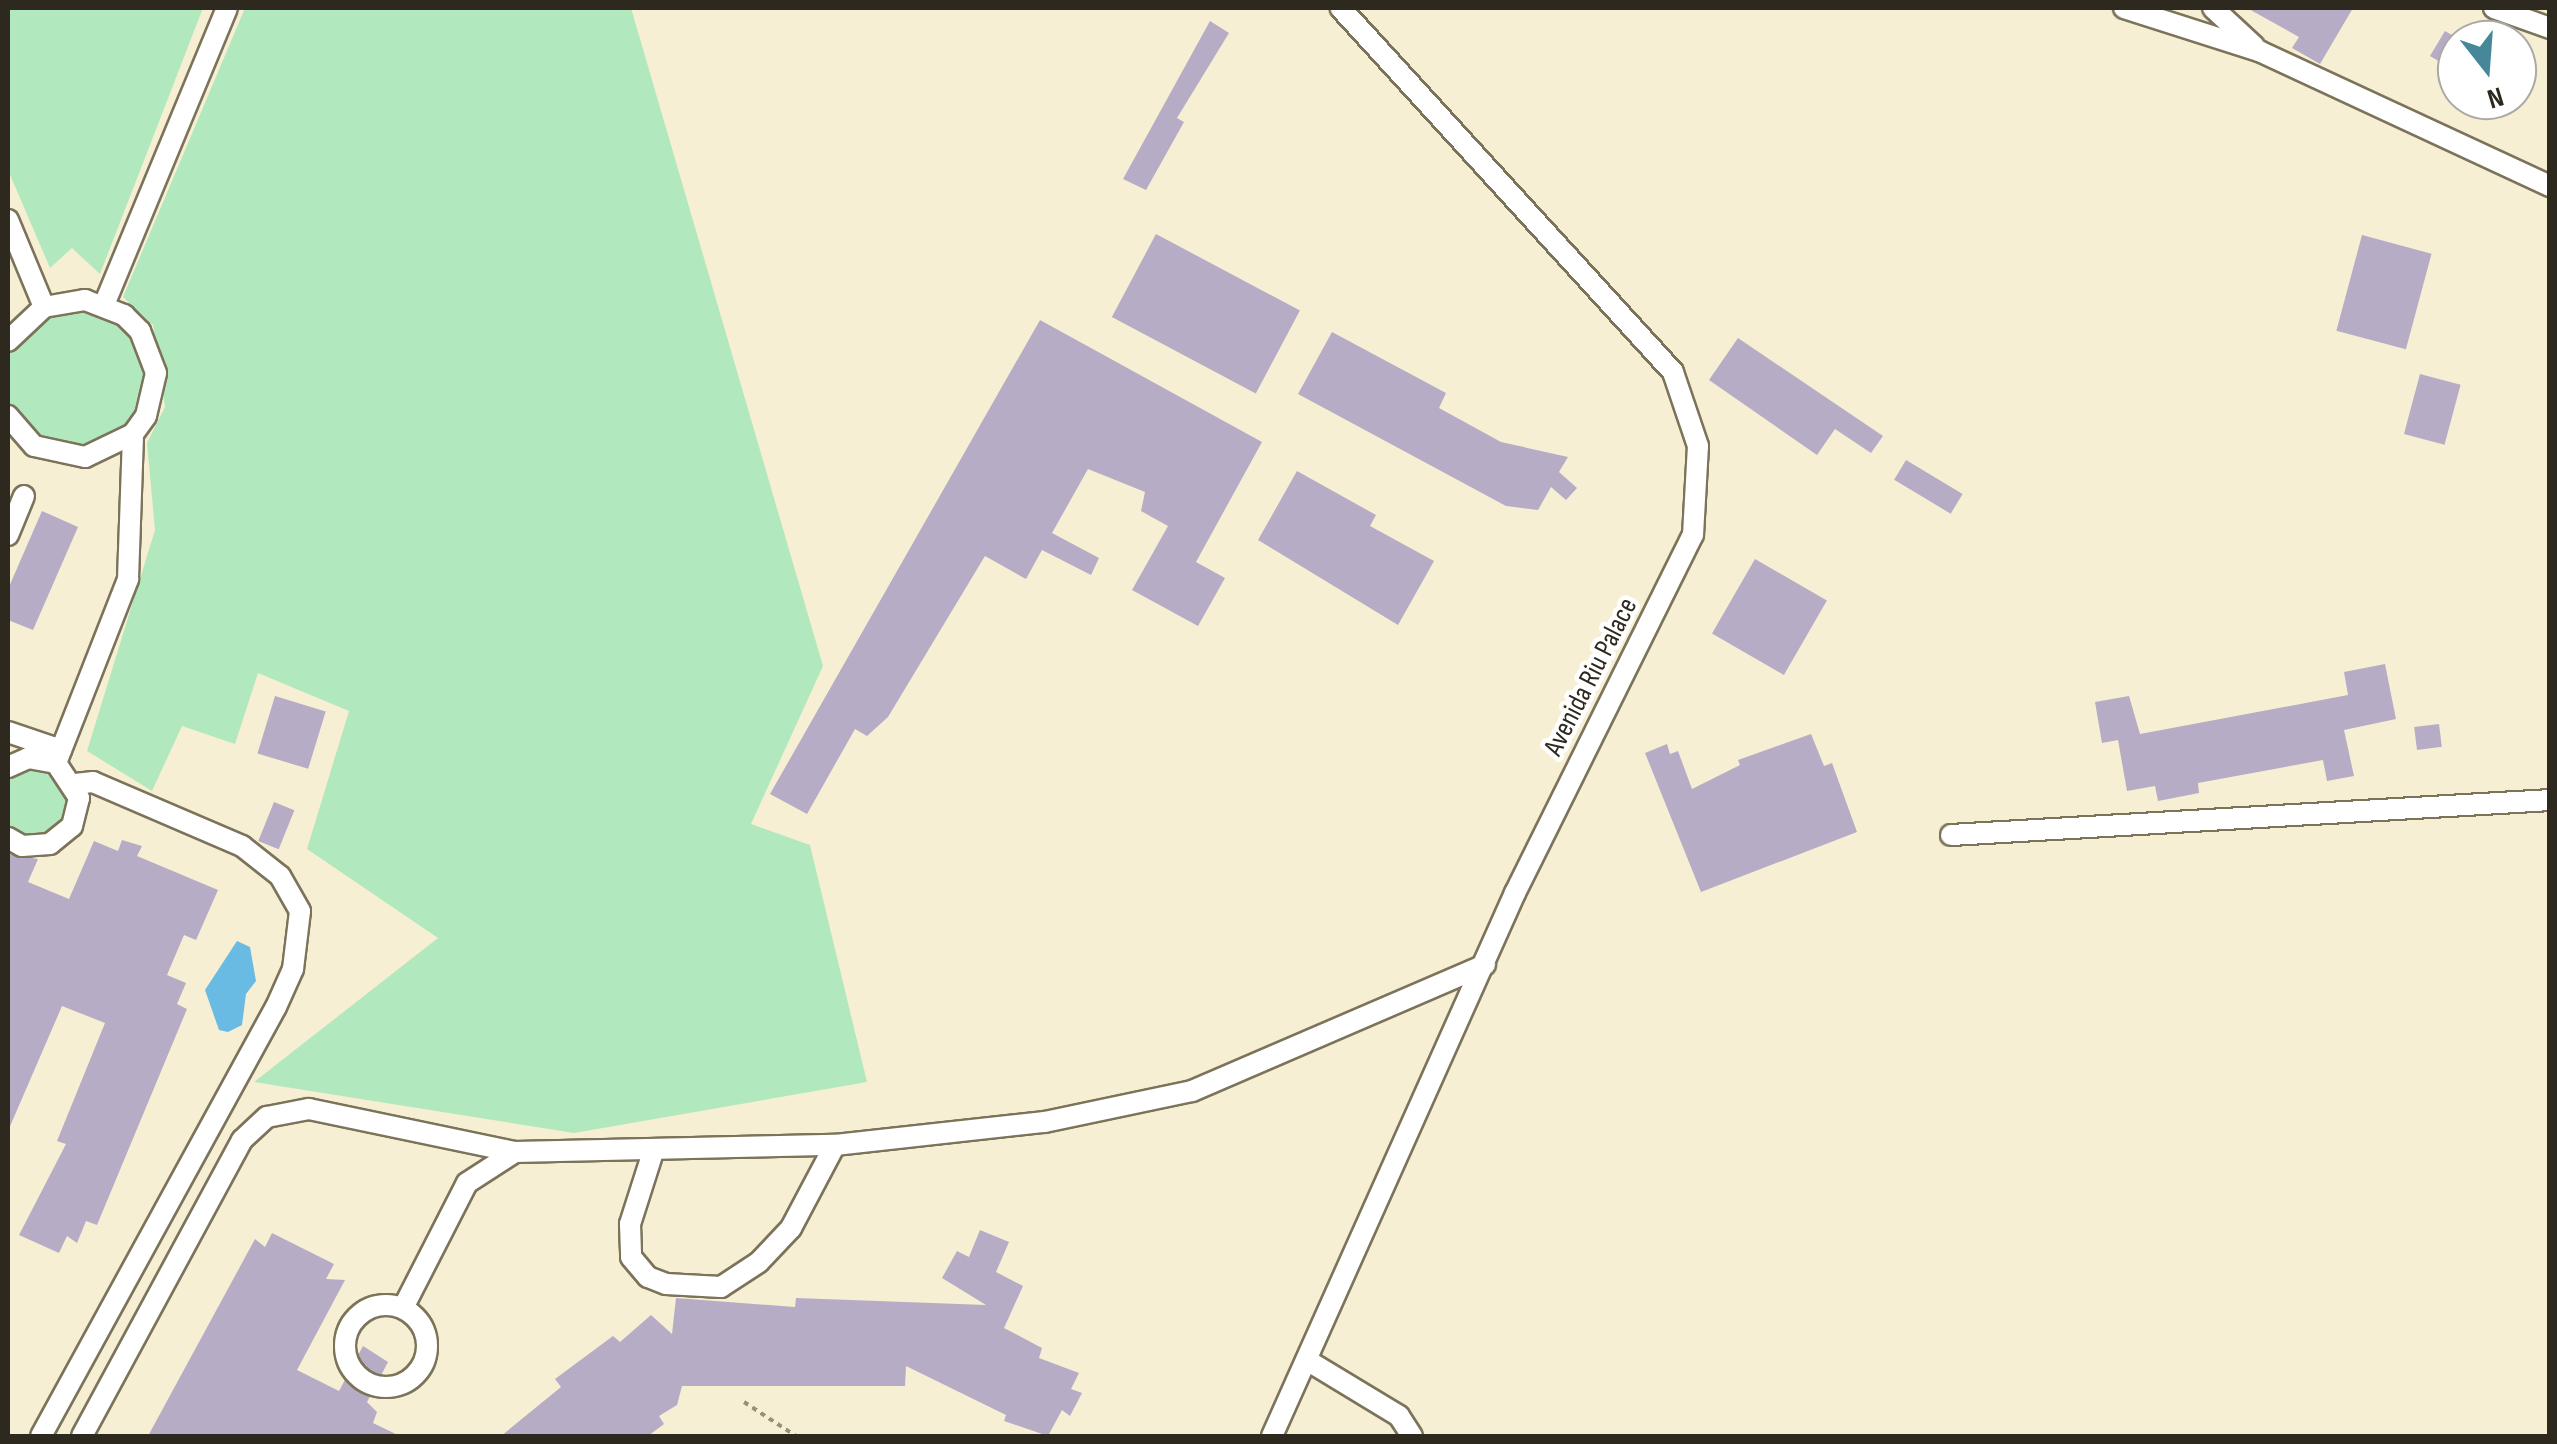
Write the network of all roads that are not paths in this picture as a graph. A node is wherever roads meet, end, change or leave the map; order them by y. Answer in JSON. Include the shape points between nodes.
{"nodes":[{"id":1,"x":227,"y":8,"type":"edge"},
{"id":2,"x":2124,"y":8,"type":"edge"},
{"id":3,"x":2213,"y":8,"type":"edge"},
{"id":4,"x":2494,"y":8,"type":"edge"},
{"id":5,"x":1347,"y":9,"type":"edge"},
{"id":6,"x":2550,"y":28,"type":"edge"},
{"id":7,"x":2259,"y":51,"type":"junction"},
{"id":8,"x":2550,"y":186,"type":"edge"},
{"id":9,"x":8,"y":220,"type":"edge"},
{"id":10,"x":104,"y":304,"type":"junction"},
{"id":11,"x":44,"y":307,"type":"junction"},
{"id":12,"x":8,"y":341,"type":"edge"},
{"id":13,"x":8,"y":416,"type":"edge"},
{"id":14,"x":133,"y":434,"type":"junction"},
{"id":15,"x":24,"y":496,"type":"dead end"},
{"id":16,"x":8,"y":535,"type":"edge"},
{"id":17,"x":8,"y":732,"type":"edge"},
{"id":18,"x":59,"y":757,"type":"junction"},
{"id":19,"x":8,"y":767,"type":"edge"},
{"id":20,"x":75,"y":784,"type":"junction"},
{"id":21,"x":2550,"y":800,"type":"edge"},
{"id":22,"x":1952,"y":835,"type":"dead end"},
{"id":23,"x":8,"y":838,"type":"edge"},
{"id":24,"x":1484,"y":965,"type":"junction"},
{"id":25,"x":835,"y":1145,"type":"junction"},
{"id":26,"x":515,"y":1152,"type":"junction"},
{"id":27,"x":653,"y":1152,"type":"junction"},
{"id":28,"x":403,"y":1308,"type":"junction"},
{"id":29,"x":1310,"y":1362,"type":"junction"},
{"id":30,"x":42,"y":1436,"type":"edge"},
{"id":31,"x":82,"y":1436,"type":"edge"},
{"id":32,"x":1272,"y":1436,"type":"edge"},
{"id":33,"x":1412,"y":1436,"type":"edge"}],
"edges":[{"from":1,"to":10,"type":"street"},
{"from":2,"to":7,"type":"street"},
{"from":3,"to":7,"type":"street"},
{"from":4,"to":6,"type":"street"},
{"from":5,"to":24,"type":"street","name":"Avenida Riu Palace","via":[[1673,372],[1698,446],[1693,534]]},
{"from":7,"to":8,"type":"street"},
{"from":9,"to":11,"type":"street"},
{"from":10,"to":11,"type":"street","via":[[66,300]]},
{"from":10,"to":14,"type":"street","via":[[140,331],[156,373],[154,395]]},
{"from":11,"to":12,"type":"street"},
{"from":13,"to":14,"type":"street","via":[[34,446],[59,456],[86,457]]},
{"from":14,"to":18,"type":"street","via":[[128,579]]},
{"from":15,"to":16,"type":"street"},
{"from":17,"to":18,"type":"street"},
{"from":18,"to":19,"type":"street"},
{"from":18,"to":20,"type":"street"},
{"from":20,"to":23,"type":"street","via":[[78,812],[63,837],[36,847]]},
{"from":20,"to":30,"type":"street","via":[[94,782],[242,846],[280,876],[299,923],[292,968],[276,1007]]},
{"from":21,"to":22,"type":"street"},
{"from":24,"to":25,"type":"street","via":[[1192,1091],[1045,1122]]},
{"from":24,"to":29,"type":"street","name":"Avenida Riu Palace"},
{"from":25,"to":27,"type":"street"},
{"from":25,"to":27,"type":"street","via":[[791,1228],[759,1262],[721,1287],[666,1284],[648,1277],[630,1257],[630,1224]]},
{"from":26,"to":27,"type":"street"},
{"from":26,"to":28,"type":"street","via":[[467,1183]]},
{"from":26,"to":31,"type":"street","via":[[309,1108],[267,1117],[242,1140]]},
{"from":28,"to":28,"type":"street","via":[[364,1311],[346,1333],[347,1360],[364,1381],[403,1383],[422,1365],[427,1339]]},
{"from":29,"to":32,"type":"street","name":"Avenida Riu Palace"},
{"from":29,"to":33,"type":"street","via":[[1399,1416]]}]}
